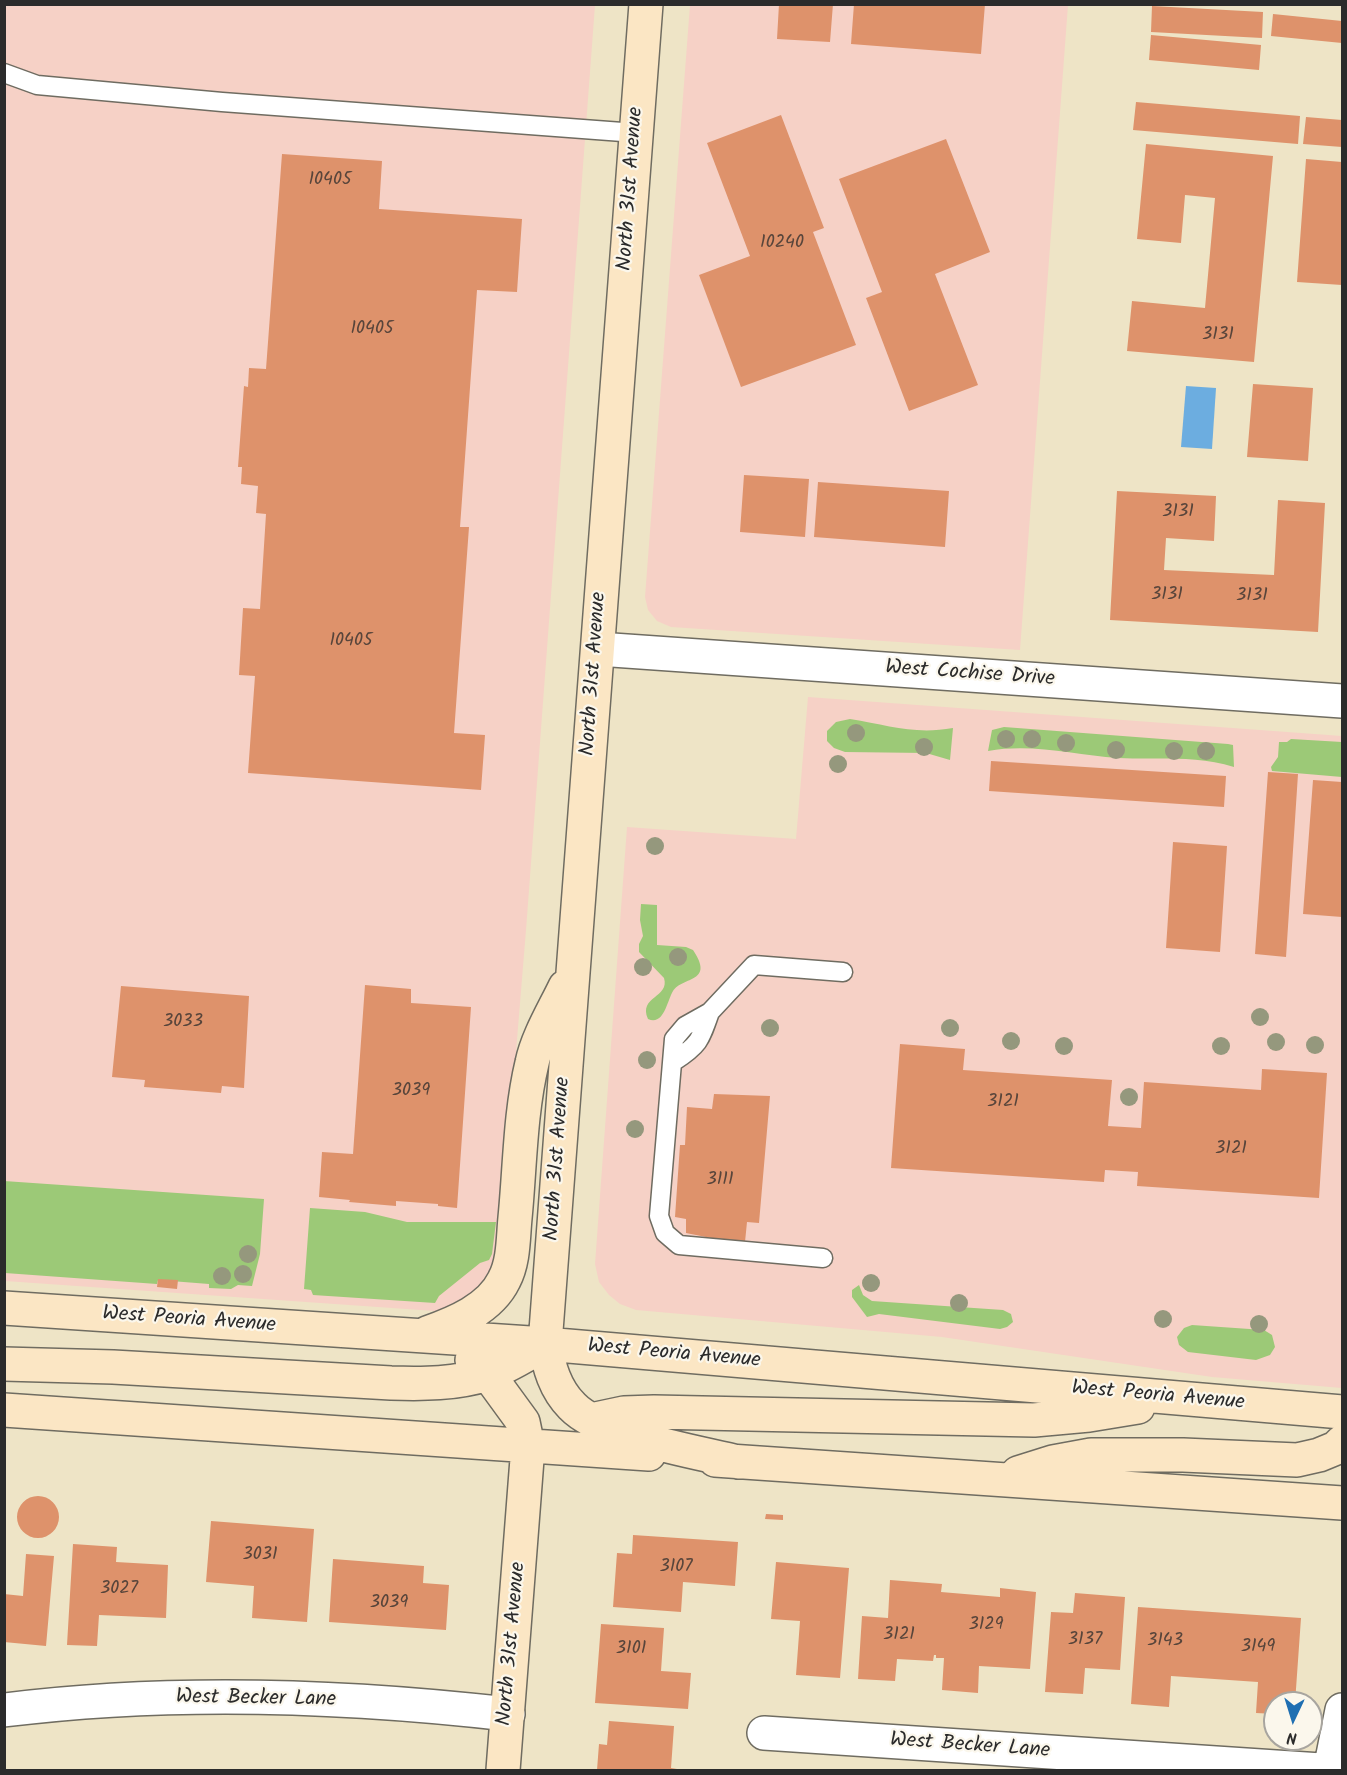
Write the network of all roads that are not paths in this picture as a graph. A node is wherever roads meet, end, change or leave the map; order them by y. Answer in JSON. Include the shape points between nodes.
{"nodes":[{"id":1,"x":646,"y":4,"type":"edge"},
{"id":2,"x":4,"y":73,"type":"edge"},
{"id":3,"x":636,"y":133,"type":"junction"},
{"id":4,"x":598,"y":649,"type":"junction"},
{"id":5,"x":1342,"y":701,"type":"edge"},
{"id":6,"x":574,"y":970,"type":"junction"},
{"id":7,"x":843,"y":972,"type":"dead end"},
{"id":8,"x":823,"y":1258,"type":"dead end"},
{"id":9,"x":4,"y":1308,"type":"edge"},
{"id":10,"x":419,"y":1335,"type":"junction"},
{"id":11,"x":545,"y":1344,"type":"junction"},
{"id":12,"x":4,"y":1364,"type":"edge"},
{"id":13,"x":488,"y":1374,"type":"junction"},
{"id":14,"x":1183,"y":1399,"type":"junction"},
{"id":15,"x":4,"y":1410,"type":"edge"},
{"id":16,"x":1342,"y":1412,"type":"edge"},
{"id":17,"x":592,"y":1420,"type":"junction"},
{"id":18,"x":1342,"y":1443,"type":"edge"},
{"id":19,"x":528,"y":1446,"type":"junction"},
{"id":20,"x":738,"y":1462,"type":"junction"},
{"id":21,"x":999,"y":1479,"type":"junction"},
{"id":22,"x":1342,"y":1503,"type":"edge"},
{"id":23,"x":4,"y":1710,"type":"edge"},
{"id":24,"x":1342,"y":1710,"type":"edge"},
{"id":25,"x":508,"y":1714,"type":"junction"},
{"id":26,"x":764,"y":1733,"type":"dead end"},
{"id":27,"x":503,"y":1770,"type":"edge"},
{"id":28,"x":1321,"y":1770,"type":"edge"},
{"id":29,"x":1330,"y":1770,"type":"edge"}],
"edges":[{"from":1,"to":3,"type":"main road","name":"North 31st Avenue"},
{"from":2,"to":3,"type":"lane","via":[[37,85]]},
{"from":3,"to":4,"type":"main road","name":"North 31st Avenue"},
{"from":4,"to":5,"type":"street","name":"West Cochise Drive"},
{"from":4,"to":6,"type":"main road","name":"North 31st Avenue"},
{"from":6,"to":10,"type":"main road","via":[[532,1061],[512,1256],[504,1280],[492,1298],[474,1312]]},
{"from":6,"to":11,"type":"main road","name":"North 31st Avenue"},
{"from":7,"to":8,"type":"lane","via":[[754,965],[710,1012],[700,1039],[673,1062],[659,1216],[665,1233],[679,1245]]},
{"from":9,"to":10,"type":"main road","name":"West Peoria Avenue"},
{"from":10,"to":11,"type":"main road","name":"West Peoria Avenue"},
{"from":10,"to":13,"type":"main road","via":[[451,1347]]},
{"from":11,"to":13,"type":"main road"},
{"from":11,"to":14,"type":"main road","name":"West Peoria Avenue"},
{"from":11,"to":17,"type":"main road","name":"North 31st Avenue","via":[[549,1368],[560,1390],[573,1407]]},
{"from":12,"to":13,"type":"main road","via":[[391,1383],[453,1382]]},
{"from":13,"to":19,"type":"main road","via":[[523,1422]]},
{"from":14,"to":16,"type":"main road","name":"West Peoria Avenue"},
{"from":14,"to":17,"type":"main road","via":[[1034,1420],[654,1412]]},
{"from":15,"to":19,"type":"main road"},
{"from":17,"to":19,"type":"main road"},
{"from":17,"to":20,"type":"main road","name":"North 31st Avenue","via":[[654,1442]]},
{"from":18,"to":21,"type":"main road","via":[[1319,1455],[1297,1460],[1092,1455]]},
{"from":19,"to":20,"type":"main road"},
{"from":19,"to":25,"type":"main road","name":"North 31st Avenue"},
{"from":20,"to":21,"type":"main road"},
{"from":21,"to":22,"type":"main road"},
{"from":23,"to":25,"type":"street","name":"West Becker Lane","via":[[153,1698],[280,1697]]},
{"from":24,"to":29,"type":"street"},
{"from":25,"to":27,"type":"main road","name":"North 31st Avenue"},
{"from":26,"to":28,"type":"street","name":"West Becker Lane"}]}
